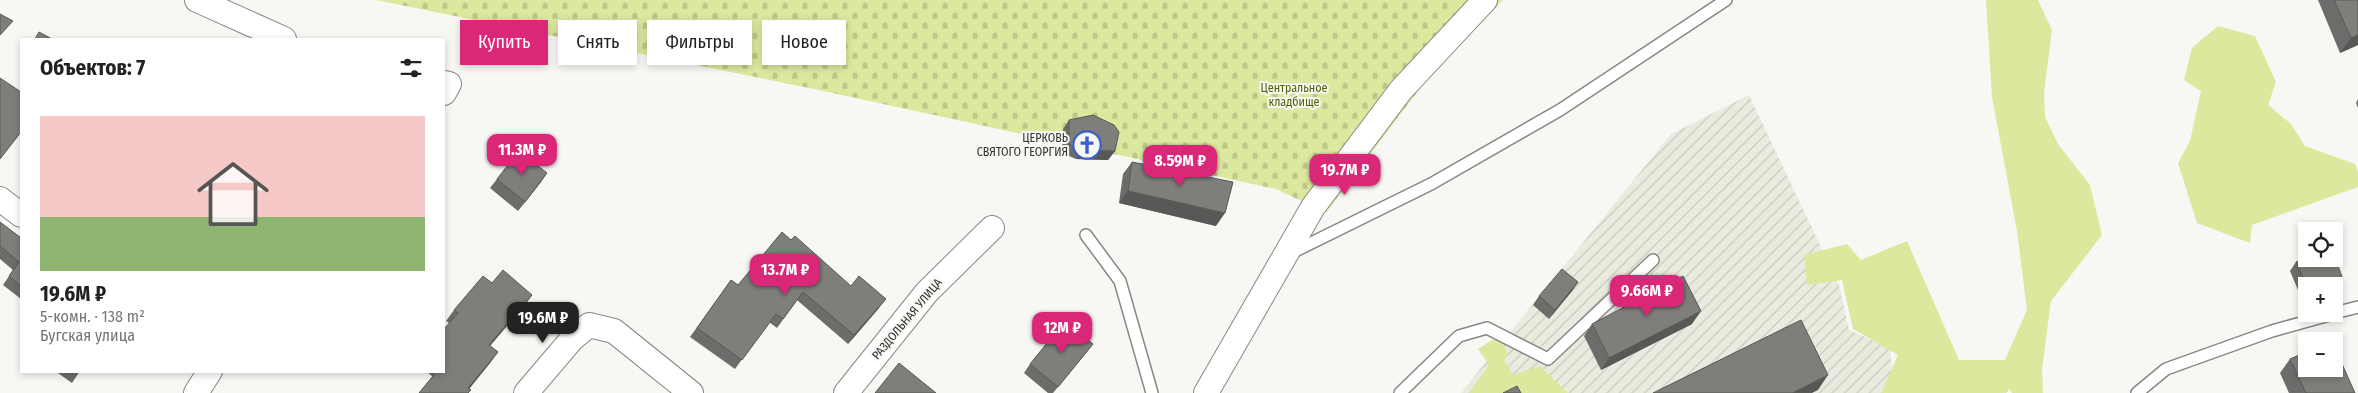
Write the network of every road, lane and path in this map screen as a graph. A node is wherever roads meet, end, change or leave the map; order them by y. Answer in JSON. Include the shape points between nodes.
{"nodes":[{"id":1,"x":197,"y":0,"type":"edge"},
{"id":2,"x":1486,"y":0,"type":"edge"},
{"id":3,"x":1726,"y":0,"type":"edge"},
{"id":4,"x":282,"y":38,"type":"edge"},
{"id":5,"x":0,"y":199,"type":"edge"},
{"id":6,"x":20,"y":214,"type":"edge"},
{"id":7,"x":992,"y":228,"type":"dead end"},
{"id":8,"x":1086,"y":235,"type":"dead end"},
{"id":9,"x":1285,"y":256,"type":"junction"},
{"id":10,"x":1653,"y":260,"type":"dead end"},
{"id":11,"x":2358,"y":307,"type":"edge"},
{"id":12,"x":2343,"y":311,"type":"edge"},
{"id":13,"x":2304,"y":322,"type":"edge"},
{"id":14,"x":209,"y":373,"type":"edge"},
{"id":15,"x":196,"y":393,"type":"edge"},
{"id":16,"x":526,"y":393,"type":"edge"},
{"id":17,"x":691,"y":393,"type":"edge"},
{"id":18,"x":846,"y":393,"type":"edge"},
{"id":19,"x":1152,"y":393,"type":"edge"},
{"id":20,"x":1206,"y":393,"type":"edge"},
{"id":21,"x":1400,"y":393,"type":"edge"},
{"id":22,"x":2137,"y":393,"type":"edge"}],
"edges":[{"from":1,"to":4,"type":"street"},
{"from":2,"to":9,"type":"street","via":[[1401,90],[1313,207]]},
{"from":3,"to":9,"type":"lane","via":[[1543,120],[1432,184]]},
{"from":5,"to":6,"type":"street"},
{"from":7,"to":18,"type":"street","name":"РАЗДОЛЬНАЯ УЛИЦА","via":[[927,292]]},
{"from":8,"to":19,"type":"lane","via":[[1120,281]]},
{"from":9,"to":20,"type":"street"},
{"from":10,"to":21,"type":"lane","via":[[1548,359],[1487,328],[1459,336]]},
{"from":11,"to":12,"type":"lane"},
{"from":13,"to":22,"type":"lane","via":[[2166,369]]},
{"from":14,"to":15,"type":"street"},
{"from":16,"to":17,"type":"street","via":[[572,339],[590,325],[614,331]]}]}
